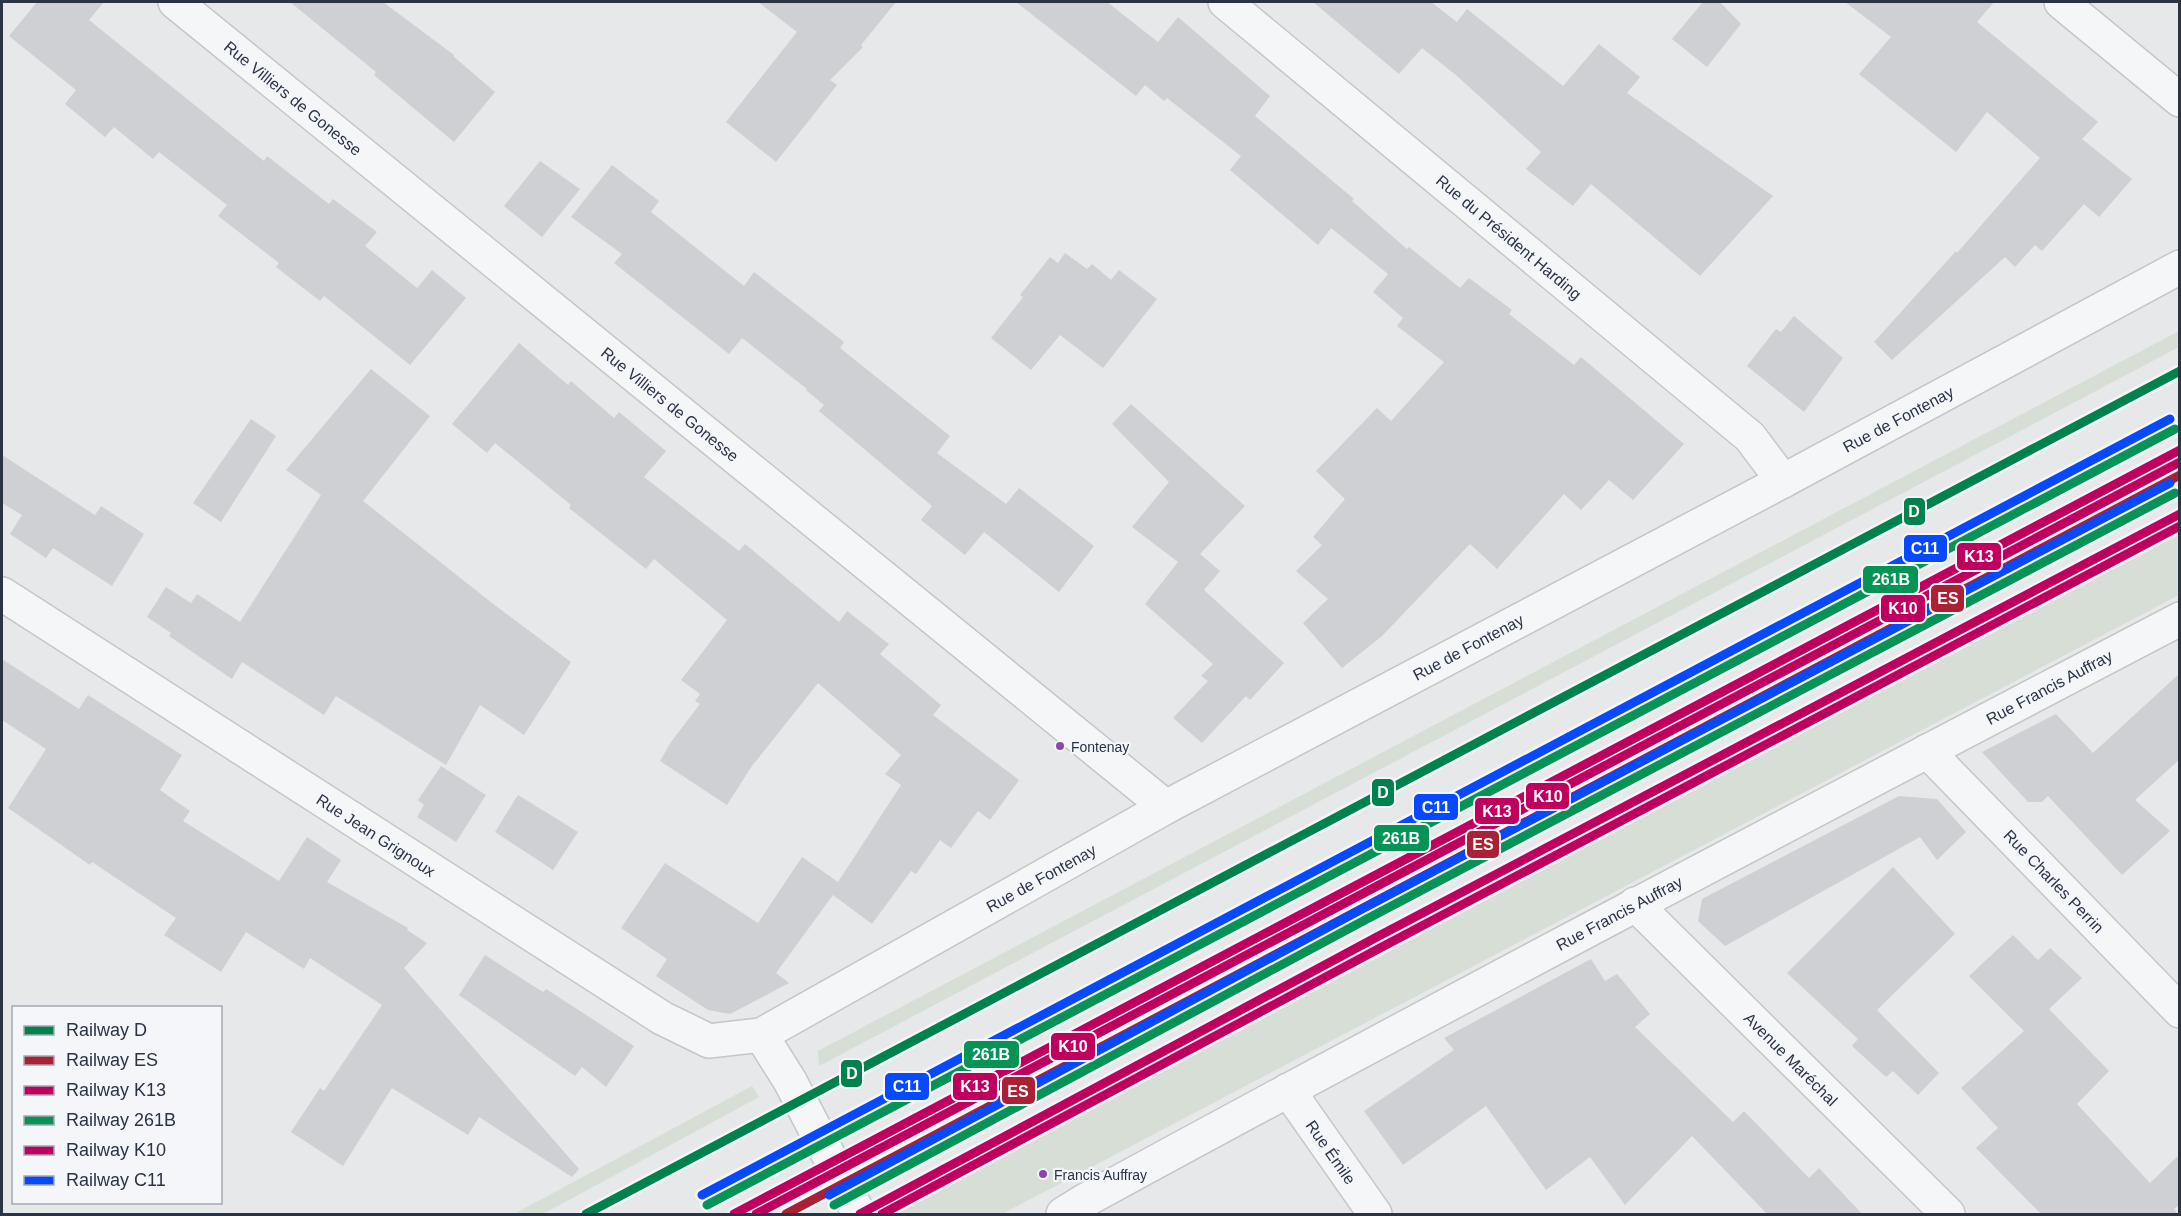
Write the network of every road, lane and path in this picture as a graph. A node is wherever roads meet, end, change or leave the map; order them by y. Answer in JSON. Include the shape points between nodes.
{"nodes":[{"id":1,"x":175,"y":2,"type":"edge"},
{"id":2,"x":1225,"y":2,"type":"edge"},
{"id":3,"x":2061,"y":2,"type":"edge"},
{"id":4,"x":2180,"y":100,"type":"edge"},
{"id":5,"x":2180,"y":267,"type":"edge"},
{"id":6,"x":1783,"y":481,"type":"junction"},
{"id":7,"x":2,"y":594,"type":"edge"},
{"id":8,"x":2180,"y":619,"type":"edge"},
{"id":9,"x":1928,"y":751,"type":"junction"},
{"id":10,"x":1166,"y":807,"type":"junction"},
{"id":11,"x":1635,"y":904,"type":"junction"},
{"id":12,"x":2180,"y":1011,"type":"edge"},
{"id":13,"x":761,"y":1035,"type":"junction"},
{"id":14,"x":1288,"y":1090,"type":"junction"},
{"id":15,"x":859,"y":1215,"type":"edge"},
{"id":16,"x":1063,"y":1215,"type":"edge"},
{"id":17,"x":1375,"y":1215,"type":"edge"},
{"id":18,"x":1948,"y":1215,"type":"edge"}],
"edges":[{"from":1,"to":10,"type":"street","name":"Rue Villiers de Gonesse"},
{"from":2,"to":6,"type":"street","name":"Rue du Président Harding","via":[[1750,437]]},
{"from":3,"to":4,"type":"street"},
{"from":5,"to":6,"type":"street","name":"Rue de Fontenay"},
{"from":6,"to":10,"type":"street","name":"Rue de Fontenay"},
{"from":7,"to":13,"type":"street","name":"Rue Jean Grignoux","via":[[662,1018],[709,1041]]},
{"from":8,"to":9,"type":"street","name":"Rue Francis Auffray"},
{"from":9,"to":11,"type":"street","name":"Rue Francis Auffray"},
{"from":9,"to":12,"type":"street","name":"Rue Charles Perrin"},
{"from":10,"to":13,"type":"street","name":"Rue de Fontenay"},
{"from":11,"to":14,"type":"street","name":"Rue Francis Auffray"},
{"from":11,"to":18,"type":"street","name":"Avenue Maréchal"},
{"from":13,"to":15,"type":"street","via":[[790,1081]]},
{"from":14,"to":16,"type":"street","name":"Rue Francis Auffray"},
{"from":14,"to":17,"type":"street","name":"Rue Émile"}]}
